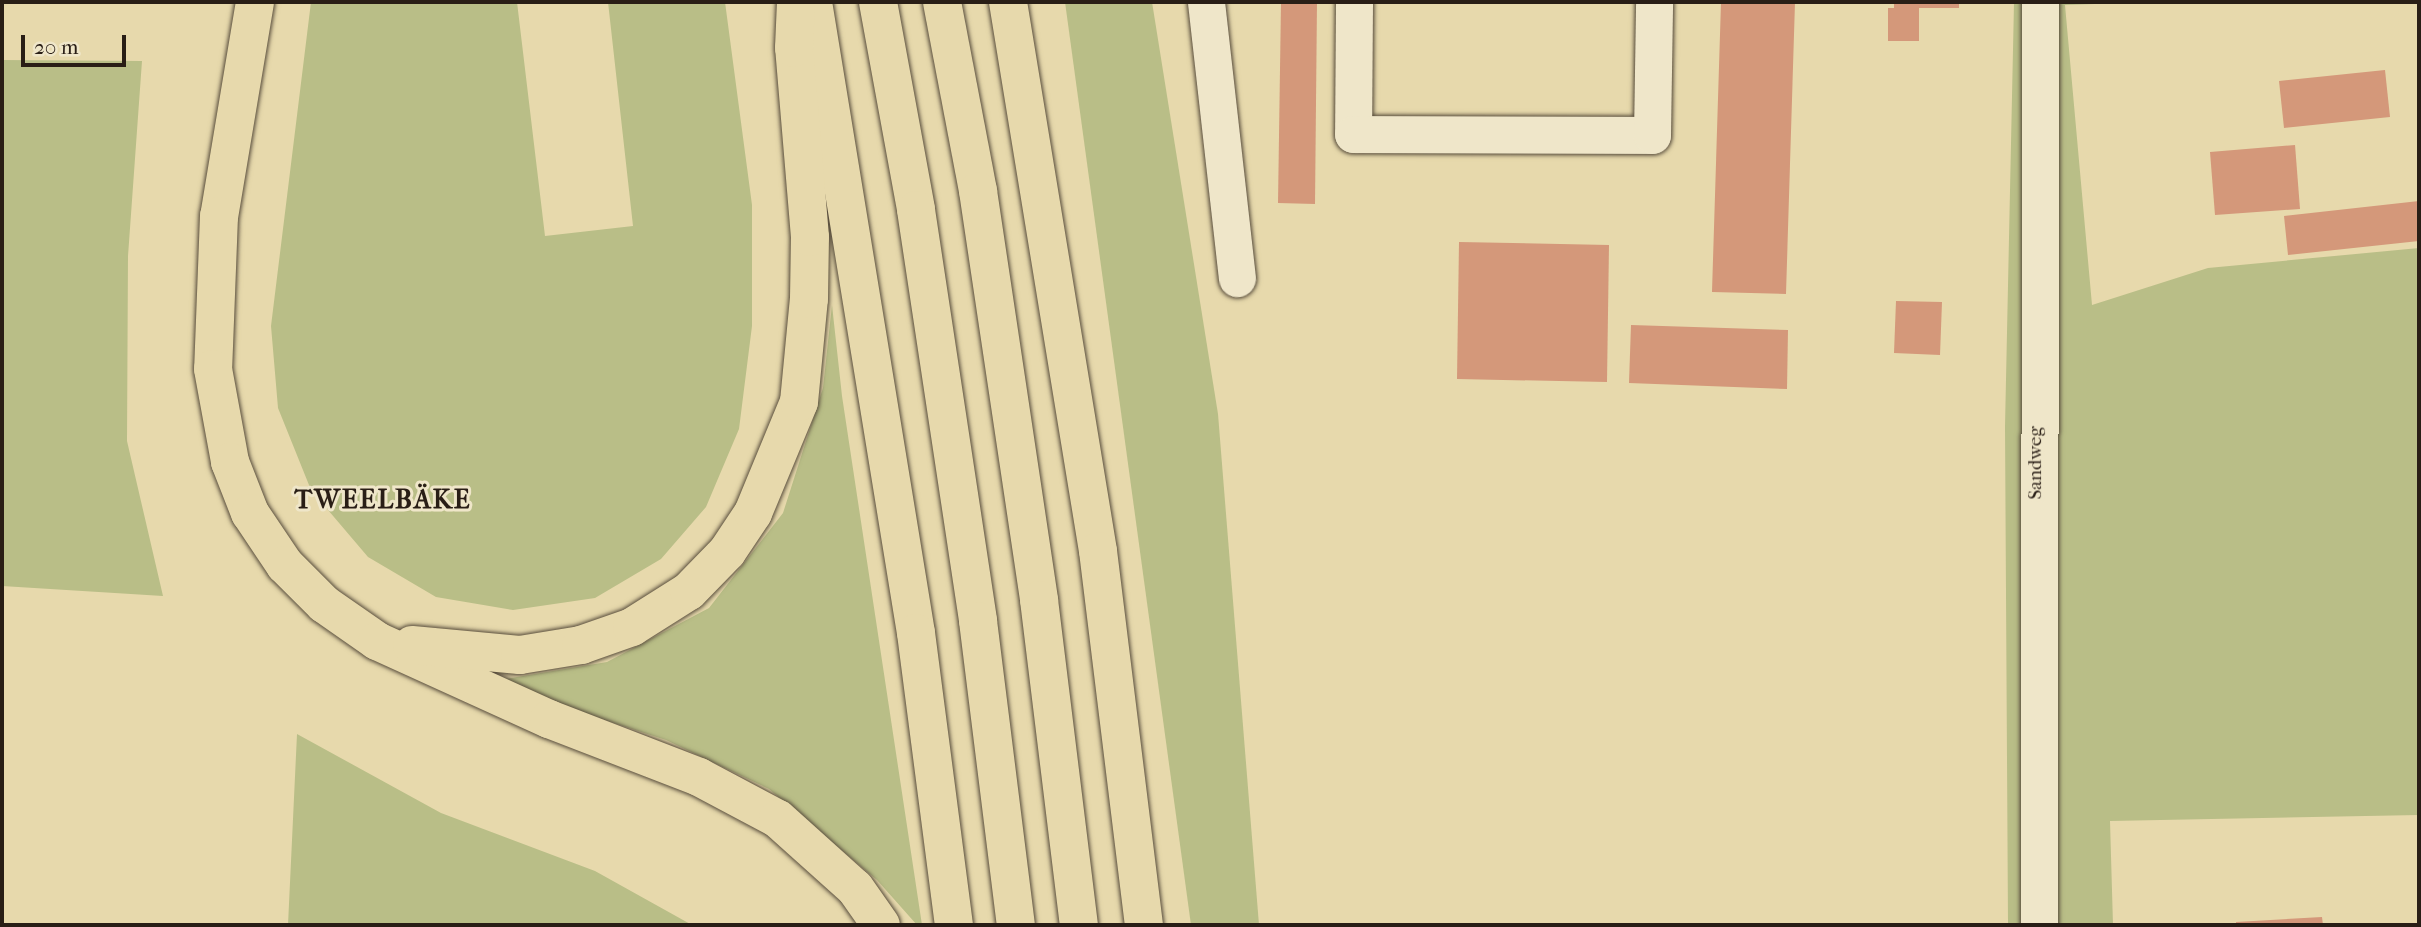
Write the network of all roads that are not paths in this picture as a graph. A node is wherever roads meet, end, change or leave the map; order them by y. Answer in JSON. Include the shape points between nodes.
{"nodes":[{"id":1,"x":255,"y":2,"type":"edge"},
{"id":2,"x":796,"y":2,"type":"edge"},
{"id":3,"x":813,"y":2,"type":"edge"},
{"id":4,"x":878,"y":2,"type":"edge"},
{"id":5,"x":942,"y":2,"type":"edge"},
{"id":6,"x":1008,"y":2,"type":"edge"},
{"id":7,"x":1206,"y":2,"type":"edge"},
{"id":8,"x":1354,"y":2,"type":"edge"},
{"id":9,"x":1654,"y":2,"type":"edge"},
{"id":10,"x":2040,"y":2,"type":"edge"},
{"id":11,"x":1237,"y":278,"type":"dead end"},
{"id":12,"x":377,"y":641,"type":"junction"},
{"id":13,"x":881,"y":925,"type":"edge"},
{"id":14,"x":954,"y":925,"type":"edge"},
{"id":15,"x":1016,"y":925,"type":"edge"},
{"id":16,"x":1079,"y":925,"type":"edge"},
{"id":17,"x":1144,"y":925,"type":"edge"},
{"id":18,"x":2039,"y":925,"type":"edge"}],
"edges":[{"from":1,"to":12,"type":"highway","via":[[219,215],[212,369],[230,462],[250,513],[285,565],[324,604]]},
{"from":2,"to":12,"type":"highway","via":[[794,48],[810,237],[807,322],[799,402],[753,513],[727,552],[689,591],[632,627],[581,645],[520,655]]},
{"from":3,"to":14,"type":"highway","via":[[914,619]]},
{"from":4,"to":15,"type":"highway","via":[[916,210],[978,621]]},
{"from":5,"to":16,"type":"highway","via":[[978,191],[1035,573]]},
{"from":6,"to":17,"type":"highway","via":[[1098,551]]},
{"from":7,"to":11,"type":"street"},
{"from":8,"to":9,"type":"street","via":[[1353,134],[1651,135]]},
{"from":10,"to":18,"type":"street","name":"Sandweg"},
{"from":12,"to":13,"type":"highway","via":[[549,719],[699,777],[778,819],[855,888]]}]}
